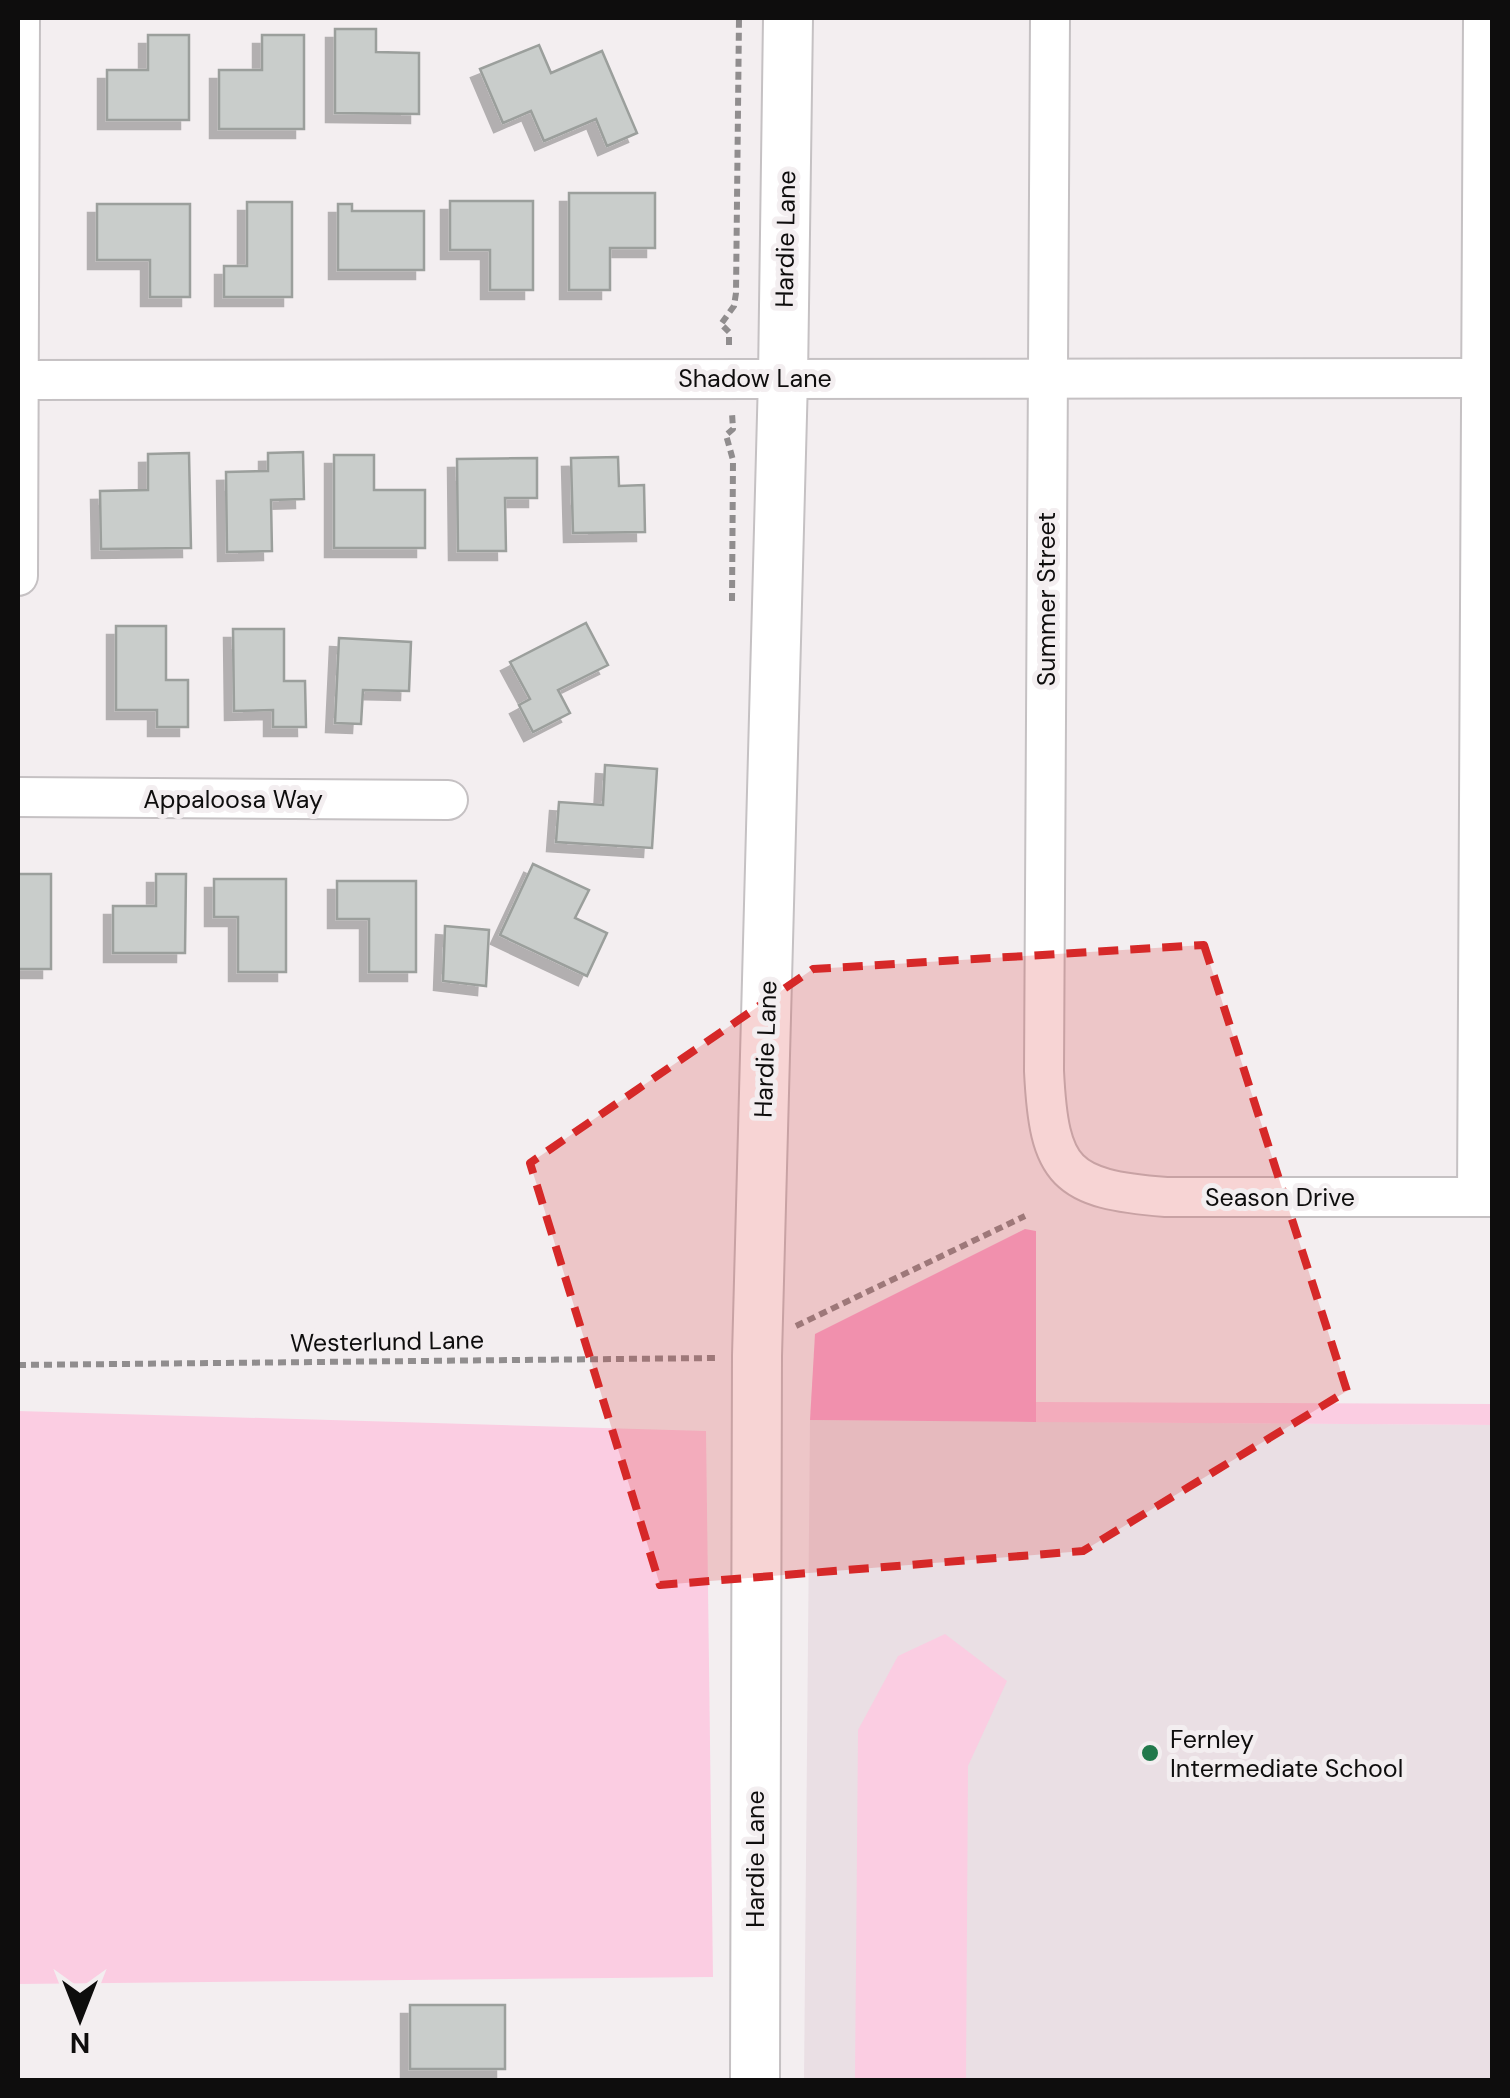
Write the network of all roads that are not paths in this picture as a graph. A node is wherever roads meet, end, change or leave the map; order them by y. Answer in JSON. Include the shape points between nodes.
{"nodes":[{"id":1,"x":20,"y":18,"type":"edge"},
{"id":2,"x":788,"y":18,"type":"edge"},
{"id":3,"x":1050,"y":18,"type":"edge"},
{"id":4,"x":1483,"y":18,"type":"edge"},
{"id":5,"x":783,"y":378,"type":"junction"},
{"id":6,"x":1048,"y":378,"type":"junction"},
{"id":7,"x":1487,"y":378,"type":"edge"},
{"id":8,"x":18,"y":380,"type":"edge"},
{"id":9,"x":18,"y":576,"type":"edge"},
{"id":10,"x":18,"y":797,"type":"edge"},
{"id":11,"x":448,"y":800,"type":"dead end"},
{"id":12,"x":1070,"y":1175,"type":"joint"},
{"id":13,"x":1485,"y":1197,"type":"edge"},
{"id":14,"x":754,"y":2080,"type":"edge"}],
"edges":[{"from":1,"to":8,"type":"street"},
{"from":2,"to":5,"type":"street","name":"Hardie Lane"},
{"from":3,"to":6,"type":"street","name":"Summer Street"},
{"from":4,"to":7,"type":"street"},
{"from":5,"to":6,"type":"street","name":"Shadow Lane"},
{"from":5,"to":8,"type":"street","name":"Shadow Lane"},
{"from":5,"to":14,"type":"street","name":"Hardie Lane","via":[[775,1342]]},
{"from":6,"to":7,"type":"street","name":"Shadow Lane"},
{"from":6,"to":12,"type":"street","name":"Summer Street","via":[[1044,1072],[1046,1119]]},
{"from":7,"to":13,"type":"street"},
{"from":8,"to":9,"type":"street"},
{"from":10,"to":11,"type":"street","name":"Appaloosa Way"},
{"from":12,"to":13,"type":"street","name":"Season Drive","via":[[1101,1189],[1166,1197]]}]}
